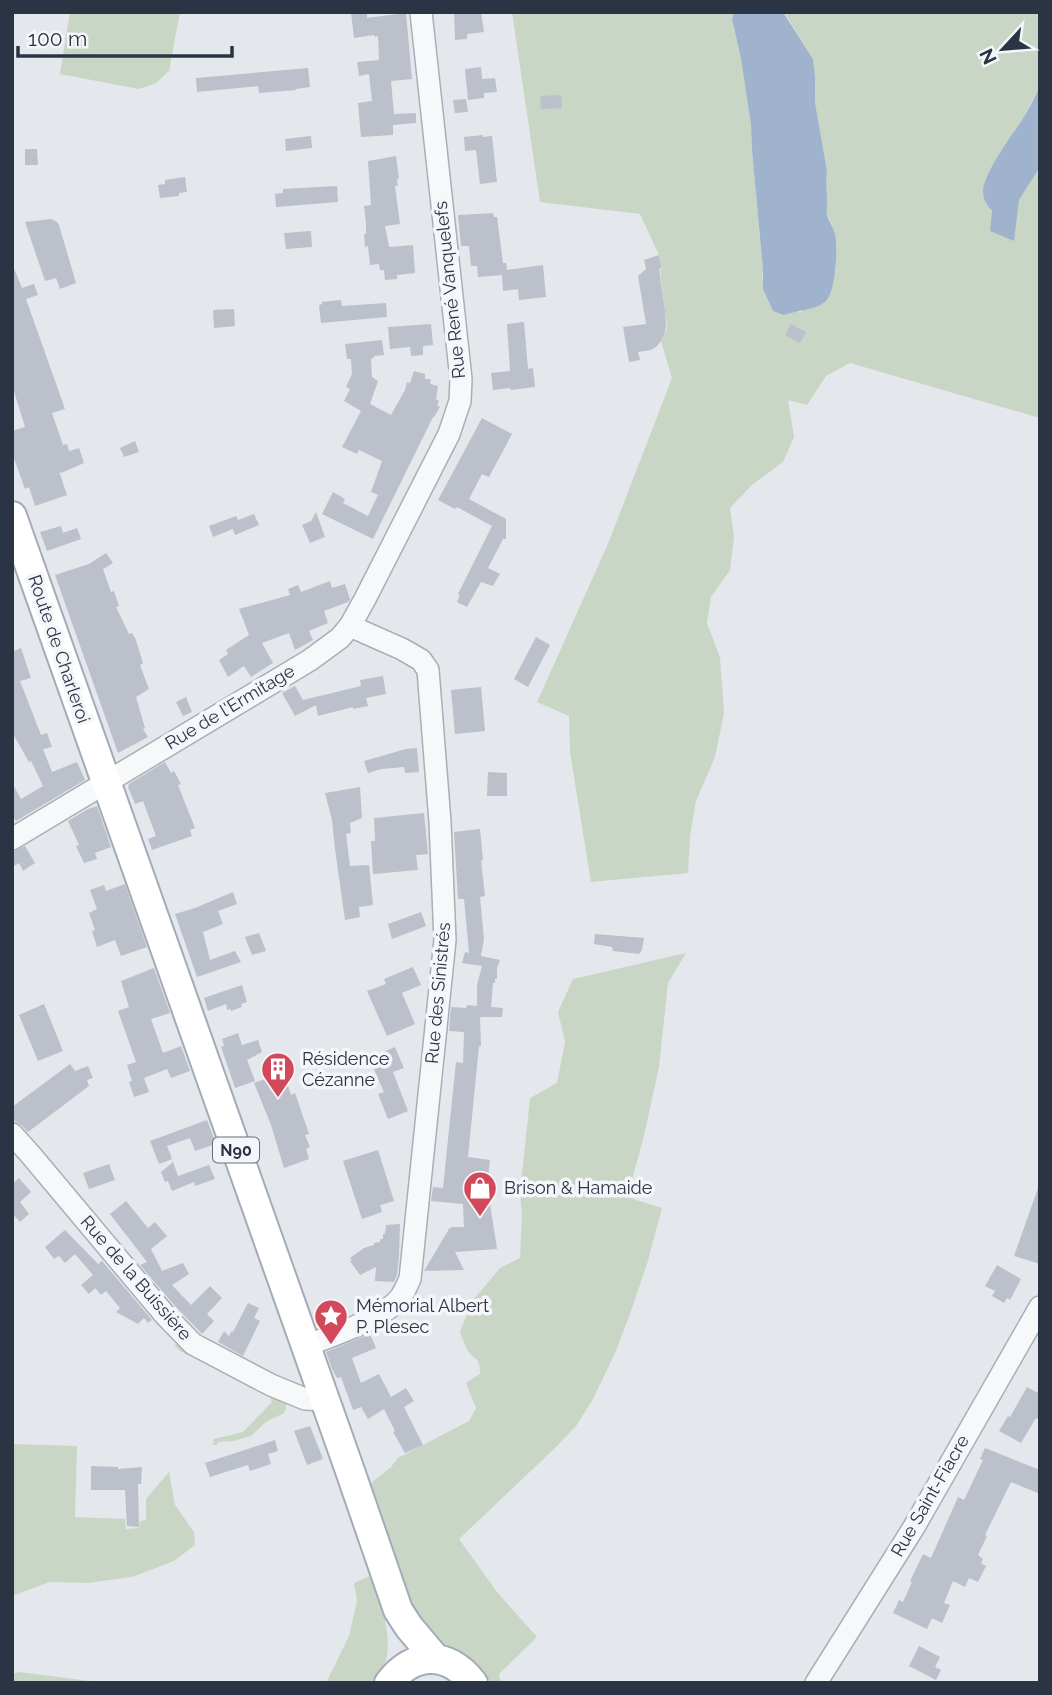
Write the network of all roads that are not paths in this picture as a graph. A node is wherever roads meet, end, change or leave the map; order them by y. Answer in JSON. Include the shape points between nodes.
{"nodes":[{"id":1,"x":421,"y":12,"type":"edge"},
{"id":2,"x":12,"y":516,"type":"edge"},
{"id":3,"x":350,"y":626,"type":"junction"},
{"id":4,"x":106,"y":782,"type":"junction"},
{"id":5,"x":12,"y":839,"type":"edge"},
{"id":6,"x":12,"y":1134,"type":"edge"},
{"id":7,"x":1040,"y":1307,"type":"edge"},
{"id":8,"x":306,"y":1346,"type":"junction"},
{"id":9,"x":324,"y":1399,"type":"junction"},
{"id":10,"x":398,"y":1610,"type":"junction"},
{"id":11,"x":436,"y":1659,"type":"junction"},
{"id":12,"x":393,"y":1677,"type":"edge"},
{"id":13,"x":473,"y":1683,"type":"edge"},
{"id":14,"x":816,"y":1683,"type":"edge"}],
"edges":[{"from":1,"to":3,"type":"street","name":"Rue René Vanquelefs","via":[[460,401],[449,434]]},
{"from":2,"to":4,"type":"main road","name":"Route de Charleroi","number":"N90"},
{"from":3,"to":4,"type":"street","name":"Rue de l'Ermitage","via":[[310,660]]},
{"from":3,"to":8,"type":"street","name":"Rue des Sinistrés","via":[[402,649],[428,670],[445,940],[410,1279],[392,1306]]},
{"from":4,"to":5,"type":"street","name":"Rue de l'Ermitage"},
{"from":4,"to":8,"type":"main road","number":"N90"},
{"from":6,"to":9,"type":"street","name":"Rue de la Buissière","via":[[193,1344],[271,1385],[305,1399]]},
{"from":7,"to":14,"type":"street","name":"Rue Saint-Fiacre","via":[[914,1527]]},
{"from":8,"to":9,"type":"main road","number":"N90"},
{"from":9,"to":10,"type":"main road","number":"N90"},
{"from":10,"to":11,"type":"main road","number":"N90"},
{"from":10,"to":12,"type":"main road","number":"N90","via":[[399,1648]]},
{"from":11,"to":12,"type":"main road","number":"N90","via":[[416,1661]]},
{"from":11,"to":13,"type":"main road","number":"N90","via":[[464,1671]]}]}
